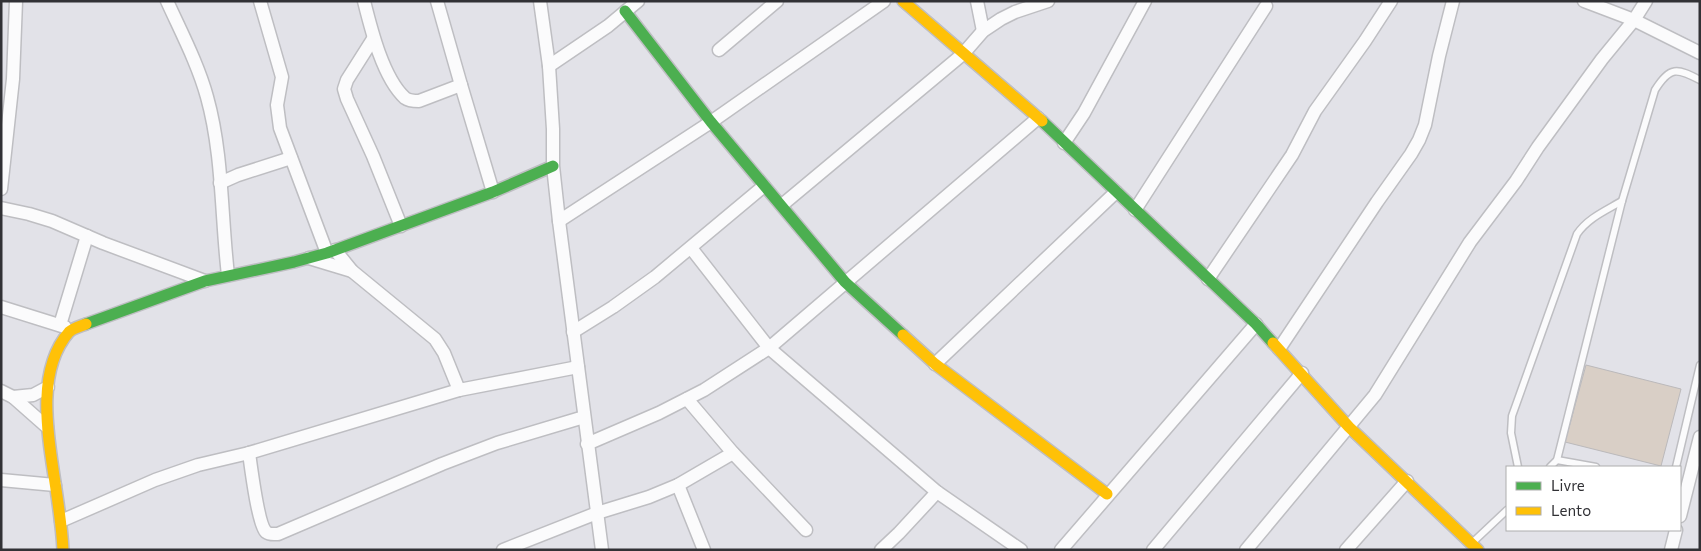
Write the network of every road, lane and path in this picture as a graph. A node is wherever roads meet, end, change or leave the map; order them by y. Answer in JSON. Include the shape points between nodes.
{"nodes":[{"id":1,"x":16,"y":1,"type":"edge"},
{"id":2,"x":167,"y":1,"type":"edge"},
{"id":3,"x":260,"y":1,"type":"edge"},
{"id":4,"x":364,"y":1,"type":"edge"},
{"id":5,"x":437,"y":1,"type":"edge"},
{"id":6,"x":540,"y":1,"type":"edge"},
{"id":7,"x":638,"y":1,"type":"edge"},
{"id":8,"x":777,"y":1,"type":"edge"},
{"id":9,"x":884,"y":1,"type":"edge"},
{"id":10,"x":903,"y":1,"type":"edge"},
{"id":11,"x":977,"y":1,"type":"edge"},
{"id":12,"x":1048,"y":1,"type":"edge"},
{"id":13,"x":1145,"y":1,"type":"edge"},
{"id":14,"x":1391,"y":1,"type":"edge"},
{"id":15,"x":1453,"y":1,"type":"edge"},
{"id":16,"x":1584,"y":1,"type":"edge"},
{"id":17,"x":1646,"y":1,"type":"edge"},
{"id":18,"x":1266,"y":6,"type":"dead end"},
{"id":19,"x":625,"y":11,"type":"junction"},
{"id":20,"x":1634,"y":20,"type":"junction"},
{"id":21,"x":983,"y":31,"type":"junction"},
{"id":22,"x":373,"y":38,"type":"junction"},
{"id":23,"x":719,"y":50,"type":"dead end"},
{"id":24,"x":1700,"y":53,"type":"edge"},
{"id":25,"x":963,"y":54,"type":"junction"},
{"id":26,"x":549,"y":66,"type":"junction"},
{"id":27,"x":1700,"y":80,"type":"edge"},
{"id":28,"x":461,"y":85,"type":"junction"},
{"id":29,"x":1038,"y":118,"type":"junction"},
{"id":30,"x":711,"y":122,"type":"junction"},
{"id":31,"x":1064,"y":143,"type":"junction"},
{"id":32,"x":291,"y":158,"type":"junction"},
{"id":33,"x":553,"y":166,"type":"junction"},
{"id":34,"x":220,"y":183,"type":"junction"},
{"id":35,"x":764,"y":186,"type":"junction"},
{"id":36,"x":1,"y":189,"type":"edge"},
{"id":37,"x":493,"y":192,"type":"junction"},
{"id":38,"x":1116,"y":192,"type":"junction"},
{"id":39,"x":1622,"y":201,"type":"junction"},
{"id":40,"x":782,"y":205,"type":"junction"},
{"id":41,"x":1,"y":208,"type":"edge"},
{"id":42,"x":1135,"y":210,"type":"junction"},
{"id":43,"x":559,"y":221,"type":"junction"},
{"id":44,"x":401,"y":226,"type":"junction"},
{"id":45,"x":87,"y":236,"type":"junction"},
{"id":46,"x":691,"y":248,"type":"junction"},
{"id":47,"x":331,"y":252,"type":"junction"},
{"id":48,"x":309,"y":258,"type":"junction"},
{"id":49,"x":352,"y":271,"type":"junction"},
{"id":50,"x":228,"y":275,"type":"junction"},
{"id":51,"x":1208,"y":280,"type":"junction"},
{"id":52,"x":205,"y":281,"type":"junction"},
{"id":53,"x":845,"y":282,"type":"junction"},
{"id":54,"x":1,"y":307,"type":"edge"},
{"id":55,"x":1256,"y":324,"type":"junction"},
{"id":56,"x":65,"y":327,"type":"junction"},
{"id":57,"x":573,"y":332,"type":"junction"},
{"id":58,"x":768,"y":348,"type":"junction"},
{"id":59,"x":1279,"y":349,"type":"junction"},
{"id":60,"x":935,"y":364,"type":"junction"},
{"id":61,"x":1700,"y":365,"type":"edge"},
{"id":62,"x":578,"y":367,"type":"junction"},
{"id":63,"x":1302,"y":373,"type":"junction"},
{"id":64,"x":48,"y":387,"type":"junction"},
{"id":65,"x":459,"y":390,"type":"junction"},
{"id":66,"x":1,"y":391,"type":"edge"},
{"id":67,"x":13,"y":397,"type":"junction"},
{"id":68,"x":687,"y":399,"type":"junction"},
{"id":69,"x":584,"y":417,"type":"junction"},
{"id":70,"x":47,"y":427,"type":"junction"},
{"id":71,"x":1349,"y":427,"type":"junction"},
{"id":72,"x":1700,"y":437,"type":"edge"},
{"id":73,"x":588,"y":444,"type":"junction"},
{"id":74,"x":249,"y":453,"type":"junction"},
{"id":75,"x":733,"y":453,"type":"junction"},
{"id":76,"x":1557,"y":460,"type":"junction"},
{"id":77,"x":1518,"y":466,"type":"edge"},
{"id":78,"x":1551,"y":466,"type":"edge"},
{"id":79,"x":1590,"y":466,"type":"edge"},
{"id":80,"x":1676,"y":466,"type":"edge"},
{"id":81,"x":1,"y":480,"type":"edge"},
{"id":82,"x":1408,"y":481,"type":"junction"},
{"id":83,"x":55,"y":485,"type":"junction"},
{"id":84,"x":678,"y":485,"type":"junction"},
{"id":85,"x":937,"y":492,"type":"junction"},
{"id":86,"x":1107,"y":494,"type":"junction"},
{"id":87,"x":1506,"y":511,"type":"edge"},
{"id":88,"x":1681,"y":512,"type":"edge"},
{"id":89,"x":597,"y":513,"type":"junction"},
{"id":90,"x":61,"y":521,"type":"junction"},
{"id":91,"x":806,"y":530,"type":"dead end"},
{"id":92,"x":1676,"y":531,"type":"edge"},
{"id":93,"x":1475,"y":547,"type":"edge"},
{"id":94,"x":63,"y":550,"type":"edge"},
{"id":95,"x":503,"y":550,"type":"edge"},
{"id":96,"x":602,"y":550,"type":"edge"},
{"id":97,"x":704,"y":550,"type":"edge"},
{"id":98,"x":881,"y":550,"type":"edge"},
{"id":99,"x":1021,"y":550,"type":"edge"},
{"id":100,"x":1061,"y":550,"type":"edge"},
{"id":101,"x":1153,"y":550,"type":"edge"},
{"id":102,"x":1246,"y":550,"type":"edge"},
{"id":103,"x":1346,"y":550,"type":"edge"},
{"id":104,"x":1671,"y":550,"type":"edge"}],
"edges":[{"from":1,"to":36,"type":"street","via":[[13,79]]},
{"from":2,"to":34,"type":"street","via":[[207,96]]},
{"from":3,"to":32,"type":"street","via":[[282,76],[278,119]]},
{"from":4,"to":22,"type":"street"},
{"from":5,"to":28,"type":"street"},
{"from":6,"to":26,"type":"street"},
{"from":7,"to":19,"type":"street"},
{"from":8,"to":23,"type":"street"},
{"from":9,"to":30,"type":"street"},
{"from":10,"to":25,"type":"street"},
{"from":11,"to":21,"type":"street"},
{"from":12,"to":21,"type":"street","via":[[1015,12]]},
{"from":13,"to":31,"type":"street","via":[[1084,113]]},
{"from":14,"to":51,"type":"street","via":[[1314,111],[1292,155]]},
{"from":15,"to":59,"type":"street","via":[[1419,140]]},
{"from":16,"to":20,"type":"street"},
{"from":17,"to":20,"type":"street"},
{"from":18,"to":42,"type":"street"},
{"from":19,"to":26,"type":"street"},
{"from":19,"to":30,"type":"street"},
{"from":20,"to":24,"type":"street"},
{"from":20,"to":71,"type":"street","via":[[1602,59],[1470,242],[1375,395]]},
{"from":21,"to":25,"type":"street"},
{"from":22,"to":28,"type":"street","via":[[391,78],[406,99],[419,102]]},
{"from":22,"to":44,"type":"street","via":[[352,69],[344,88]]},
{"from":25,"to":29,"type":"street"},
{"from":25,"to":40,"type":"street"},
{"from":26,"to":33,"type":"street"},
{"from":27,"to":39,"type":"lane","via":[[1676,70],[1663,77],[1655,90]]},
{"from":28,"to":37,"type":"street"},
{"from":29,"to":31,"type":"street"},
{"from":29,"to":53,"type":"street"},
{"from":30,"to":35,"type":"street"},
{"from":30,"to":43,"type":"street"},
{"from":31,"to":38,"type":"street"},
{"from":32,"to":34,"type":"street"},
{"from":32,"to":47,"type":"street"},
{"from":33,"to":37,"type":"street"},
{"from":33,"to":43,"type":"street"},
{"from":34,"to":50,"type":"street"},
{"from":35,"to":40,"type":"street"},
{"from":35,"to":46,"type":"street"},
{"from":37,"to":44,"type":"street"},
{"from":38,"to":42,"type":"street"},
{"from":38,"to":60,"type":"street"},
{"from":39,"to":76,"type":"lane"},
{"from":39,"to":77,"type":"lane","via":[[1592,218],[1577,234],[1512,416],[1510,433]]},
{"from":40,"to":53,"type":"street"},
{"from":41,"to":45,"type":"street","via":[[47,219]]},
{"from":42,"to":51,"type":"street"},
{"from":43,"to":57,"type":"street"},
{"from":44,"to":47,"type":"street"},
{"from":45,"to":52,"type":"street"},
{"from":45,"to":56,"type":"street"},
{"from":46,"to":57,"type":"street","via":[[639,289]]},
{"from":46,"to":58,"type":"street"},
{"from":47,"to":48,"type":"street"},
{"from":47,"to":49,"type":"street"},
{"from":48,"to":49,"type":"street"},
{"from":48,"to":50,"type":"street"},
{"from":49,"to":65,"type":"street","via":[[435,339]]},
{"from":50,"to":52,"type":"street"},
{"from":51,"to":55,"type":"street"},
{"from":52,"to":56,"type":"street"},
{"from":53,"to":58,"type":"street"},
{"from":53,"to":60,"type":"street"},
{"from":54,"to":56,"type":"street"},
{"from":55,"to":59,"type":"street"},
{"from":55,"to":86,"type":"street"},
{"from":56,"to":64,"type":"street"},
{"from":57,"to":62,"type":"street"},
{"from":58,"to":68,"type":"street"},
{"from":58,"to":85,"type":"street"},
{"from":59,"to":63,"type":"street"},
{"from":60,"to":86,"type":"street"},
{"from":61,"to":80,"type":"lane"},
{"from":62,"to":65,"type":"street"},
{"from":62,"to":69,"type":"street"},
{"from":63,"to":71,"type":"street"},
{"from":63,"to":101,"type":"street"},
{"from":64,"to":67,"type":"street","via":[[33,395]]},
{"from":64,"to":70,"type":"street"},
{"from":65,"to":74,"type":"street"},
{"from":66,"to":67,"type":"street"},
{"from":67,"to":70,"type":"street"},
{"from":68,"to":73,"type":"street"},
{"from":68,"to":75,"type":"street"},
{"from":69,"to":73,"type":"street"},
{"from":69,"to":74,"type":"street","via":[[497,443],[442,464],[278,534],[271,534],[264,528]]},
{"from":70,"to":83,"type":"street"},
{"from":71,"to":82,"type":"street"},
{"from":71,"to":102,"type":"street"},
{"from":72,"to":88,"type":"street"},
{"from":73,"to":89,"type":"street"},
{"from":74,"to":90,"type":"street","via":[[198,465],[155,480]]},
{"from":75,"to":84,"type":"street"},
{"from":75,"to":91,"type":"street"},
{"from":76,"to":78,"type":"lane"},
{"from":76,"to":79,"type":"lane"},
{"from":81,"to":83,"type":"street"},
{"from":82,"to":93,"type":"street"},
{"from":82,"to":103,"type":"street"},
{"from":83,"to":90,"type":"street"},
{"from":84,"to":89,"type":"street"},
{"from":84,"to":97,"type":"street"},
{"from":85,"to":98,"type":"street"},
{"from":85,"to":99,"type":"street"},
{"from":86,"to":100,"type":"street"},
{"from":87,"to":93,"type":"lane"},
{"from":89,"to":95,"type":"street"},
{"from":89,"to":96,"type":"street"},
{"from":90,"to":94,"type":"street"},
{"from":92,"to":104,"type":"street"}]}
